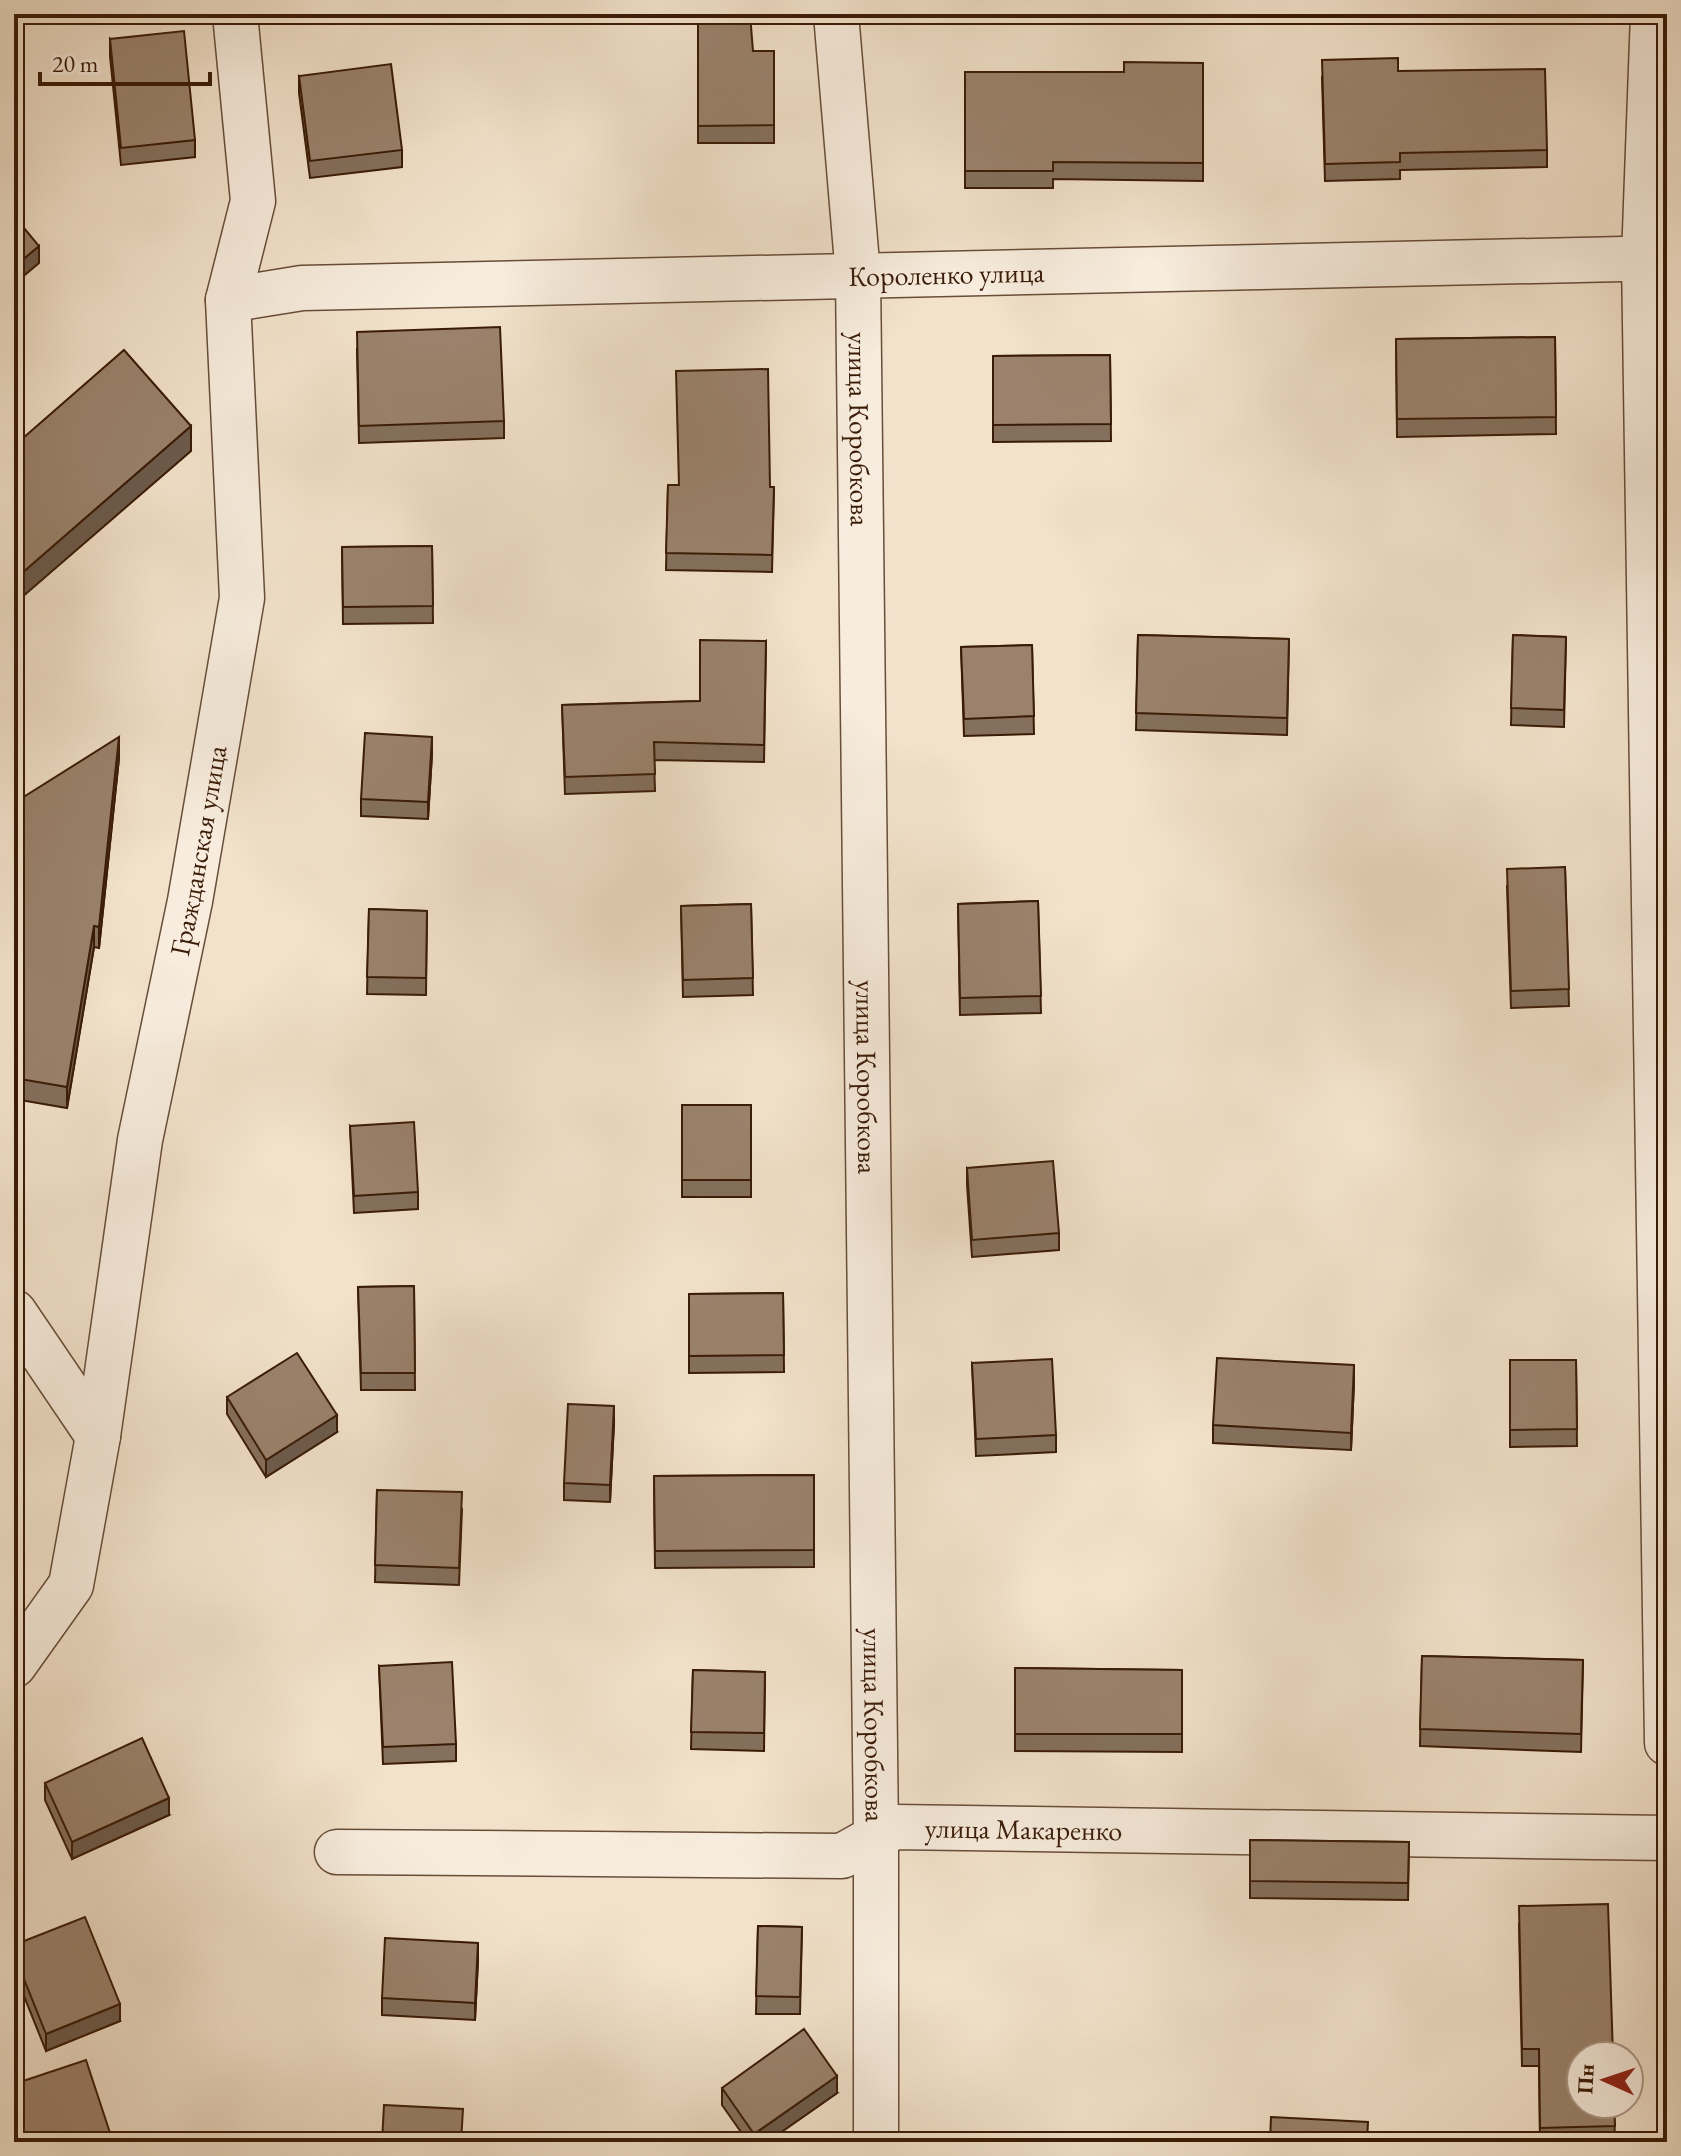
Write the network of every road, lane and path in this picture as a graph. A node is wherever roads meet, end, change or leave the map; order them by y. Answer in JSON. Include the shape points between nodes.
{"nodes":[{"id":1,"x":235,"y":14,"type":"edge"},
{"id":2,"x":836,"y":14,"type":"edge"},
{"id":3,"x":1653,"y":14,"type":"edge"},
{"id":4,"x":1655,"y":258,"type":"edge"},
{"id":5,"x":858,"y":275,"type":"junction"},
{"id":6,"x":228,"y":300,"type":"junction"},
{"id":7,"x":1661,"y":1018,"type":"edge"},
{"id":8,"x":14,"y":1312,"type":"edge"},
{"id":9,"x":98,"y":1436,"type":"junction"},
{"id":10,"x":14,"y":1665,"type":"edge"},
{"id":11,"x":1667,"y":1743,"type":"edge"},
{"id":12,"x":876,"y":1837,"type":"junction"},
{"id":13,"x":1667,"y":1838,"type":"edge"},
{"id":14,"x":337,"y":1852,"type":"dead end"},
{"id":15,"x":876,"y":2142,"type":"edge"}],
"edges":[{"from":1,"to":6,"type":"street","name":"Гражданская улица","via":[[253,201]]},
{"from":2,"to":5,"type":"street","name":"улица Коробкова"},
{"from":3,"to":4,"type":"street"},
{"from":4,"to":5,"type":"street","name":"Короленко улица"},
{"from":4,"to":7,"type":"street"},
{"from":5,"to":6,"type":"street","name":"Короленко улица","via":[[302,288]]},
{"from":5,"to":12,"type":"street","name":"улица Коробкова"},
{"from":6,"to":9,"type":"street","name":"Гражданская улица","via":[[242,598],[190,901],[140,1140]]},
{"from":7,"to":11,"type":"street"},
{"from":8,"to":9,"type":"street"},
{"from":9,"to":10,"type":"street","name":"Гражданская улица","via":[[71,1585]]},
{"from":12,"to":13,"type":"street","name":"улица Макаренко","via":[[894,1827]]},
{"from":12,"to":14,"type":"street","name":"улица Макаренко","via":[[842,1856]]},
{"from":12,"to":15,"type":"street","name":"улица Коробкова"}]}
